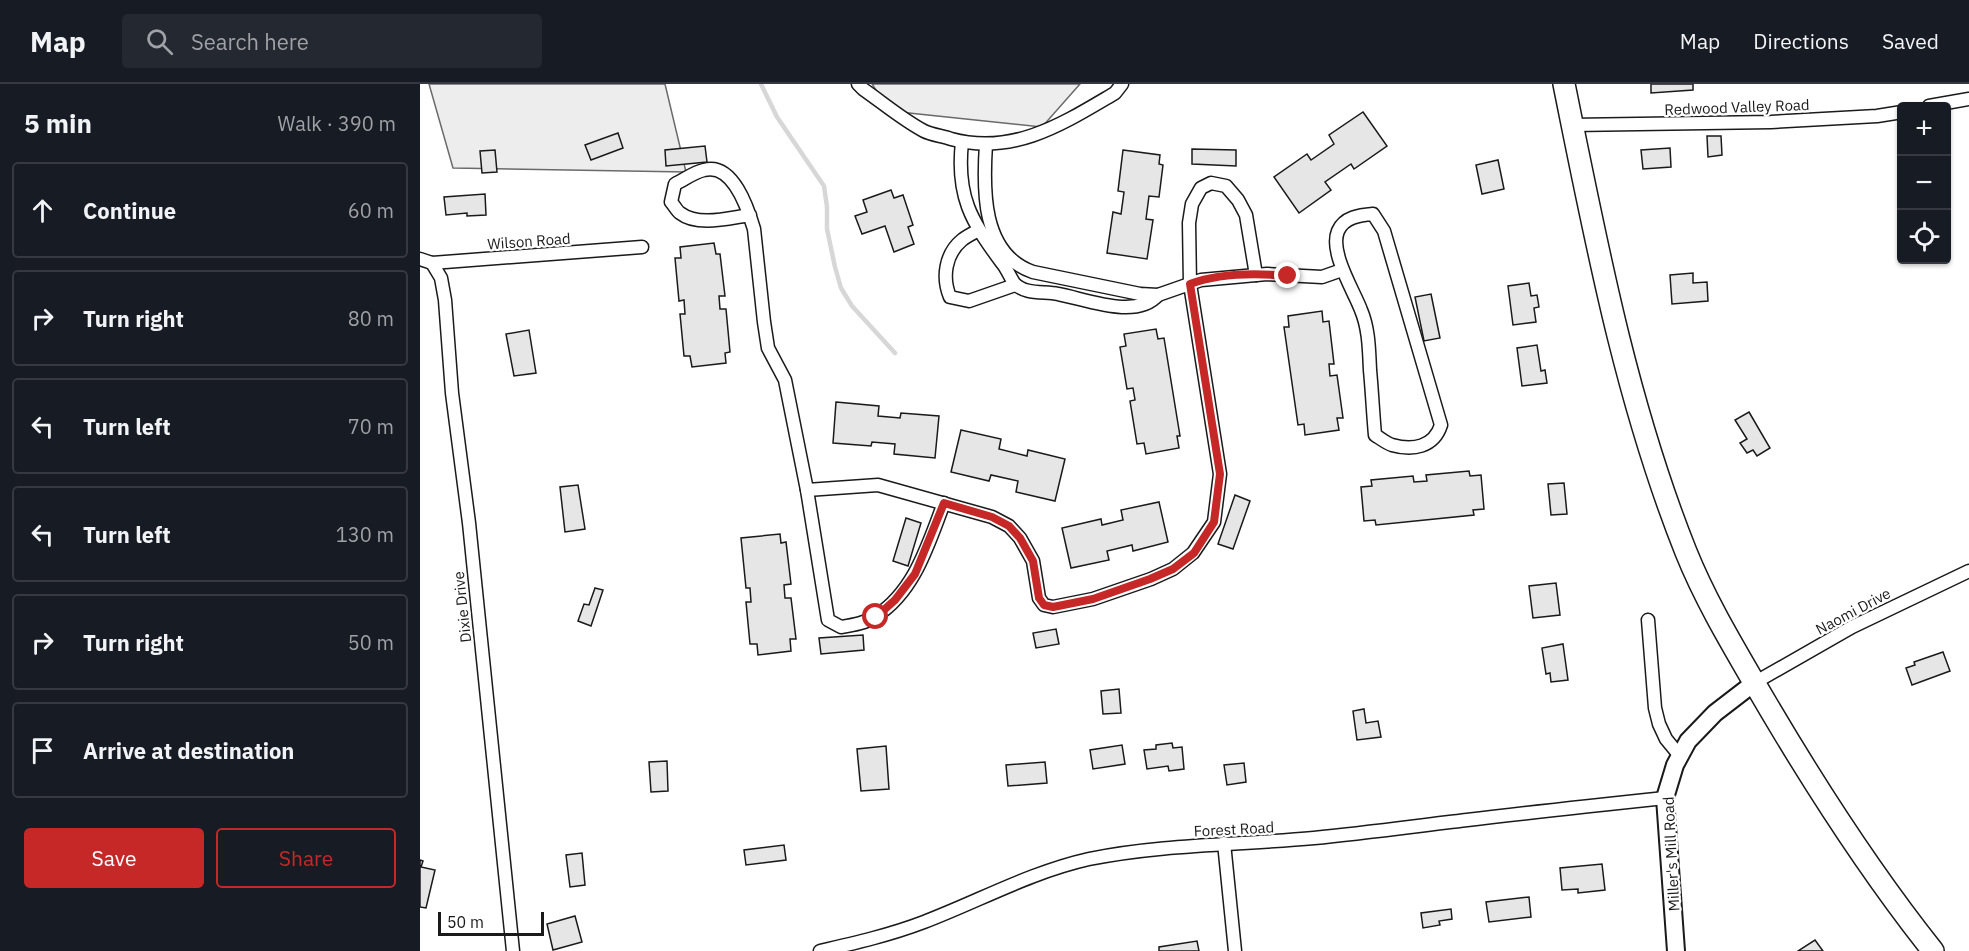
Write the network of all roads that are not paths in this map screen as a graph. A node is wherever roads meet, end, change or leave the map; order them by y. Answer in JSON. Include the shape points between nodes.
{"nodes":[{"id":1,"x":858,"y":84,"type":"edge"},
{"id":2,"x":1122,"y":84,"type":"edge"},
{"id":3,"x":1564,"y":84,"type":"edge"},
{"id":4,"x":1969,"y":99,"type":"edge"},
{"id":5,"x":1951,"y":102,"type":"edge"},
{"id":6,"x":1897,"y":113,"type":"edge"},
{"id":7,"x":1572,"y":125,"type":"junction"},
{"id":8,"x":962,"y":142,"type":"junction"},
{"id":9,"x":986,"y":144,"type":"junction"},
{"id":10,"x":750,"y":215,"type":"junction"},
{"id":11,"x":979,"y":230,"type":"junction"},
{"id":12,"x":642,"y":248,"type":"dead end"},
{"id":13,"x":426,"y":261,"type":"edge"},
{"id":14,"x":1342,"y":270,"type":"junction"},
{"id":15,"x":1256,"y":275,"type":"junction"},
{"id":16,"x":1190,"y":284,"type":"junction"},
{"id":17,"x":1015,"y":285,"type":"junction"},
{"id":18,"x":1158,"y":295,"type":"junction"},
{"id":19,"x":807,"y":490,"type":"junction"},
{"id":20,"x":944,"y":503,"type":"junction"},
{"id":21,"x":1969,"y":571,"type":"edge"},
{"id":22,"x":1648,"y":620,"type":"dead end"},
{"id":23,"x":1754,"y":682,"type":"junction"},
{"id":24,"x":1680,"y":756,"type":"junction"},
{"id":25,"x":1665,"y":798,"type":"junction"},
{"id":26,"x":1224,"y":843,"type":"junction"},
{"id":27,"x":513,"y":951,"type":"edge"},
{"id":28,"x":820,"y":951,"type":"edge"},
{"id":29,"x":1235,"y":951,"type":"edge"},
{"id":30,"x":1676,"y":951,"type":"edge"},
{"id":31,"x":1933,"y":951,"type":"edge"}],
"edges":[{"from":1,"to":8,"type":"street","via":[[926,132]]},
{"from":2,"to":9,"type":"street","via":[[1115,93],[1051,129]]},
{"from":3,"to":7,"type":"highway"},
{"from":4,"to":5,"type":"street"},
{"from":6,"to":7,"type":"street","name":"Redwood Valley Road","via":[[1771,122]]},
{"from":7,"to":23,"type":"highway","via":[[1616,327],[1664,490],[1702,587]]},
{"from":8,"to":9,"type":"street"},
{"from":8,"to":11,"type":"street","via":[[962,184],[967,207]]},
{"from":9,"to":18,"type":"street","via":[[987,215],[1004,253],[1033,272]]},
{"from":10,"to":10,"type":"street","via":[[741,191],[721,171],[706,169],[675,184],[671,202],[679,213],[694,220]]},
{"from":10,"to":19,"type":"street","via":[[768,348],[785,380]]},
{"from":11,"to":17,"type":"street"},
{"from":11,"to":17,"type":"street","via":[[961,240],[946,264],[950,297],[969,300]]},
{"from":12,"to":13,"type":"street","name":"Wilson Road"},
{"from":13,"to":27,"type":"street","name":"Dixie Drive","via":[[441,278],[445,300]]},
{"from":14,"to":14,"type":"street","via":[[1337,232],[1358,215],[1373,214],[1383,231],[1441,425],[1438,435],[1422,447],[1390,445],[1375,435],[1368,337],[1362,311]]},
{"from":14,"to":15,"type":"street","via":[[1322,278]]},
{"from":15,"to":16,"type":"street"},
{"from":15,"to":16,"type":"street","via":[[1246,215],[1226,186],[1211,183],[1201,188],[1192,204]]},
{"from":16,"to":18,"type":"street"},
{"from":16,"to":20,"type":"street","via":[[1220,474],[1214,522],[1194,553],[1173,569],[1150,579],[1093,599],[1053,607],[1044,605],[1039,598],[1033,561],[1009,526]]},
{"from":17,"to":18,"type":"street","via":[[1031,292],[1125,307],[1152,301]]},
{"from":19,"to":20,"type":"street","via":[[878,485]]},
{"from":19,"to":20,"type":"street","via":[[828,620],[841,627],[876,617],[895,600],[915,574]]},
{"from":21,"to":23,"type":"street","name":"Naomi Drive","via":[[1851,627]]},
{"from":22,"to":24,"type":"street","via":[[1657,716],[1666,739]]},
{"from":23,"to":24,"type":"street","name":"Miller's Mill Road","via":[[1715,713],[1688,741]]},
{"from":23,"to":31,"type":"highway","via":[[1838,821]]},
{"from":24,"to":25,"type":"street","name":"Miller's Mill Road"},
{"from":25,"to":26,"type":"street","name":"Forest Road","via":[[1349,835]]},
{"from":25,"to":30,"type":"street","name":"Miller's Mill Road"},
{"from":26,"to":28,"type":"street","name":"Forest Road","via":[[1089,859],[1024,880],[885,936]]},
{"from":26,"to":29,"type":"street"}]}
